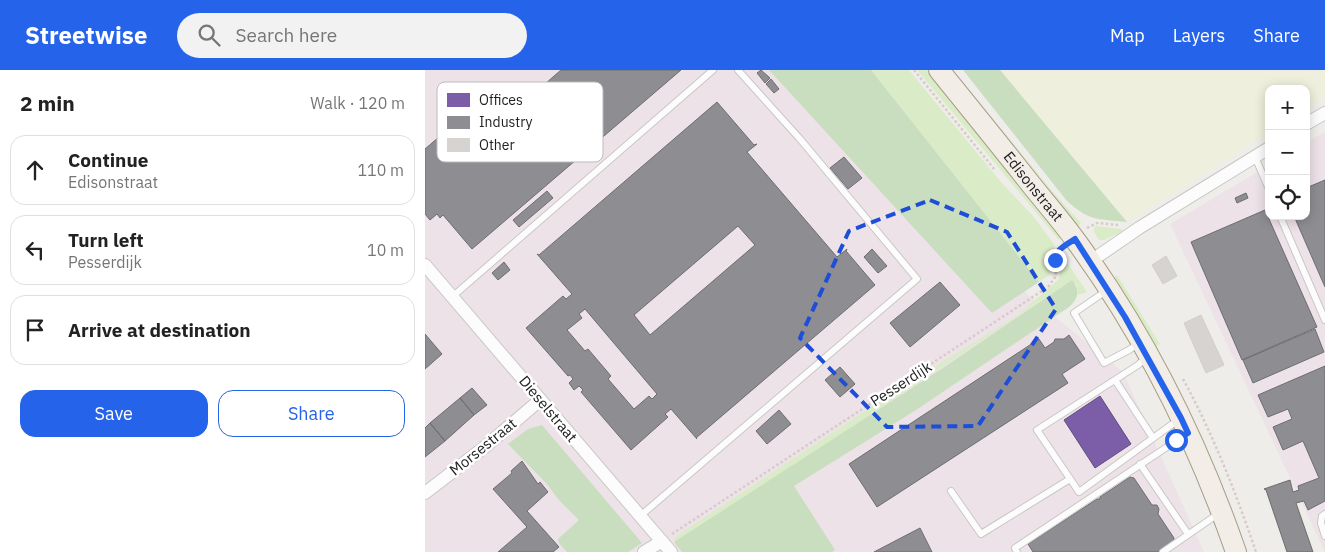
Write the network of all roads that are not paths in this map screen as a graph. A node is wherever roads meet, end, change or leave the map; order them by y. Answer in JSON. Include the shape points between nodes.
{"nodes":[{"id":1,"x":713,"y":70,"type":"edge"},
{"id":2,"x":738,"y":70,"type":"edge"},
{"id":3,"x":939,"y":70,"type":"edge"},
{"id":4,"x":1325,"y":112,"type":"edge"},
{"id":5,"x":1310,"y":121,"type":"edge"},
{"id":6,"x":1265,"y":151,"type":"edge"},
{"id":7,"x":1255,"y":157,"type":"junction"},
{"id":8,"x":1265,"y":180,"type":"edge"},
{"id":9,"x":1282,"y":220,"type":"edge"},
{"id":10,"x":1091,"y":261,"type":"junction"},
{"id":11,"x":425,"y":265,"type":"edge"},
{"id":12,"x":1109,"y":290,"type":"junction"},
{"id":13,"x":452,"y":297,"type":"junction"},
{"id":14,"x":1325,"y":320,"type":"edge"},
{"id":15,"x":1144,"y":349,"type":"junction"},
{"id":16,"x":1115,"y":380,"type":"junction"},
{"id":17,"x":541,"y":400,"type":"junction"},
{"id":18,"x":1185,"y":425,"type":"junction"},
{"id":19,"x":1153,"y":438,"type":"junction"},
{"id":20,"x":1140,"y":464,"type":"junction"},
{"id":21,"x":1070,"y":479,"type":"junction"},
{"id":22,"x":951,"y":491,"type":"dead end"},
{"id":23,"x":425,"y":494,"type":"edge"},
{"id":24,"x":1221,"y":512,"type":"junction"},
{"id":25,"x":1325,"y":514,"type":"edge"},
{"id":26,"x":639,"y":516,"type":"junction"},
{"id":27,"x":1188,"y":534,"type":"junction"},
{"id":28,"x":1325,"y":536,"type":"edge"},
{"id":29,"x":661,"y":541,"type":"junction"},
{"id":30,"x":644,"y":552,"type":"edge"},
{"id":31,"x":671,"y":552,"type":"edge"},
{"id":32,"x":1017,"y":552,"type":"edge"},
{"id":33,"x":1163,"y":552,"type":"edge"},
{"id":34,"x":1235,"y":552,"type":"edge"}],
"edges":[{"from":1,"to":13,"type":"lane"},
{"from":2,"to":26,"type":"lane","via":[[917,279]]},
{"from":3,"to":10,"type":"main road","name":"Edisonstraat"},
{"from":4,"to":5,"type":"street"},
{"from":6,"to":7,"type":"street"},
{"from":7,"to":8,"type":"lane"},
{"from":7,"to":10,"type":"street"},
{"from":9,"to":14,"type":"lane"},
{"from":10,"to":12,"type":"main road","name":"Edisonstraat"},
{"from":11,"to":13,"type":"street","name":"Dieselstraat"},
{"from":12,"to":15,"type":"main road","name":"Edisonstraat"},
{"from":12,"to":15,"type":"lane","via":[[1074,312],[1104,363],[1129,350]]},
{"from":13,"to":17,"type":"street","name":"Dieselstraat"},
{"from":15,"to":16,"type":"lane","via":[[1138,365]]},
{"from":15,"to":18,"type":"main road","name":"Edisonstraat"},
{"from":16,"to":19,"type":"lane"},
{"from":16,"to":21,"type":"lane","via":[[1037,430]]},
{"from":17,"to":23,"type":"street","name":"Morsestraat"},
{"from":17,"to":26,"type":"street","name":"Dieselstraat"},
{"from":18,"to":19,"type":"lane"},
{"from":18,"to":20,"type":"lane"},
{"from":18,"to":24,"type":"main road","name":"Edisonstraat"},
{"from":19,"to":21,"type":"lane","via":[[1079,492]]},
{"from":20,"to":27,"type":"lane"},
{"from":20,"to":32,"type":"lane","via":[[1015,548]]},
{"from":21,"to":22,"type":"lane","via":[[981,534]]},
{"from":24,"to":27,"type":"lane"},
{"from":24,"to":34,"type":"main road","name":"Edisonstraat"},
{"from":25,"to":28,"type":"lane","via":[[1321,519]]},
{"from":26,"to":29,"type":"street","name":"Dieselstraat"},
{"from":27,"to":33,"type":"lane"},
{"from":29,"to":30,"type":"street"},
{"from":29,"to":31,"type":"street","name":"Dieselstraat"}]}
